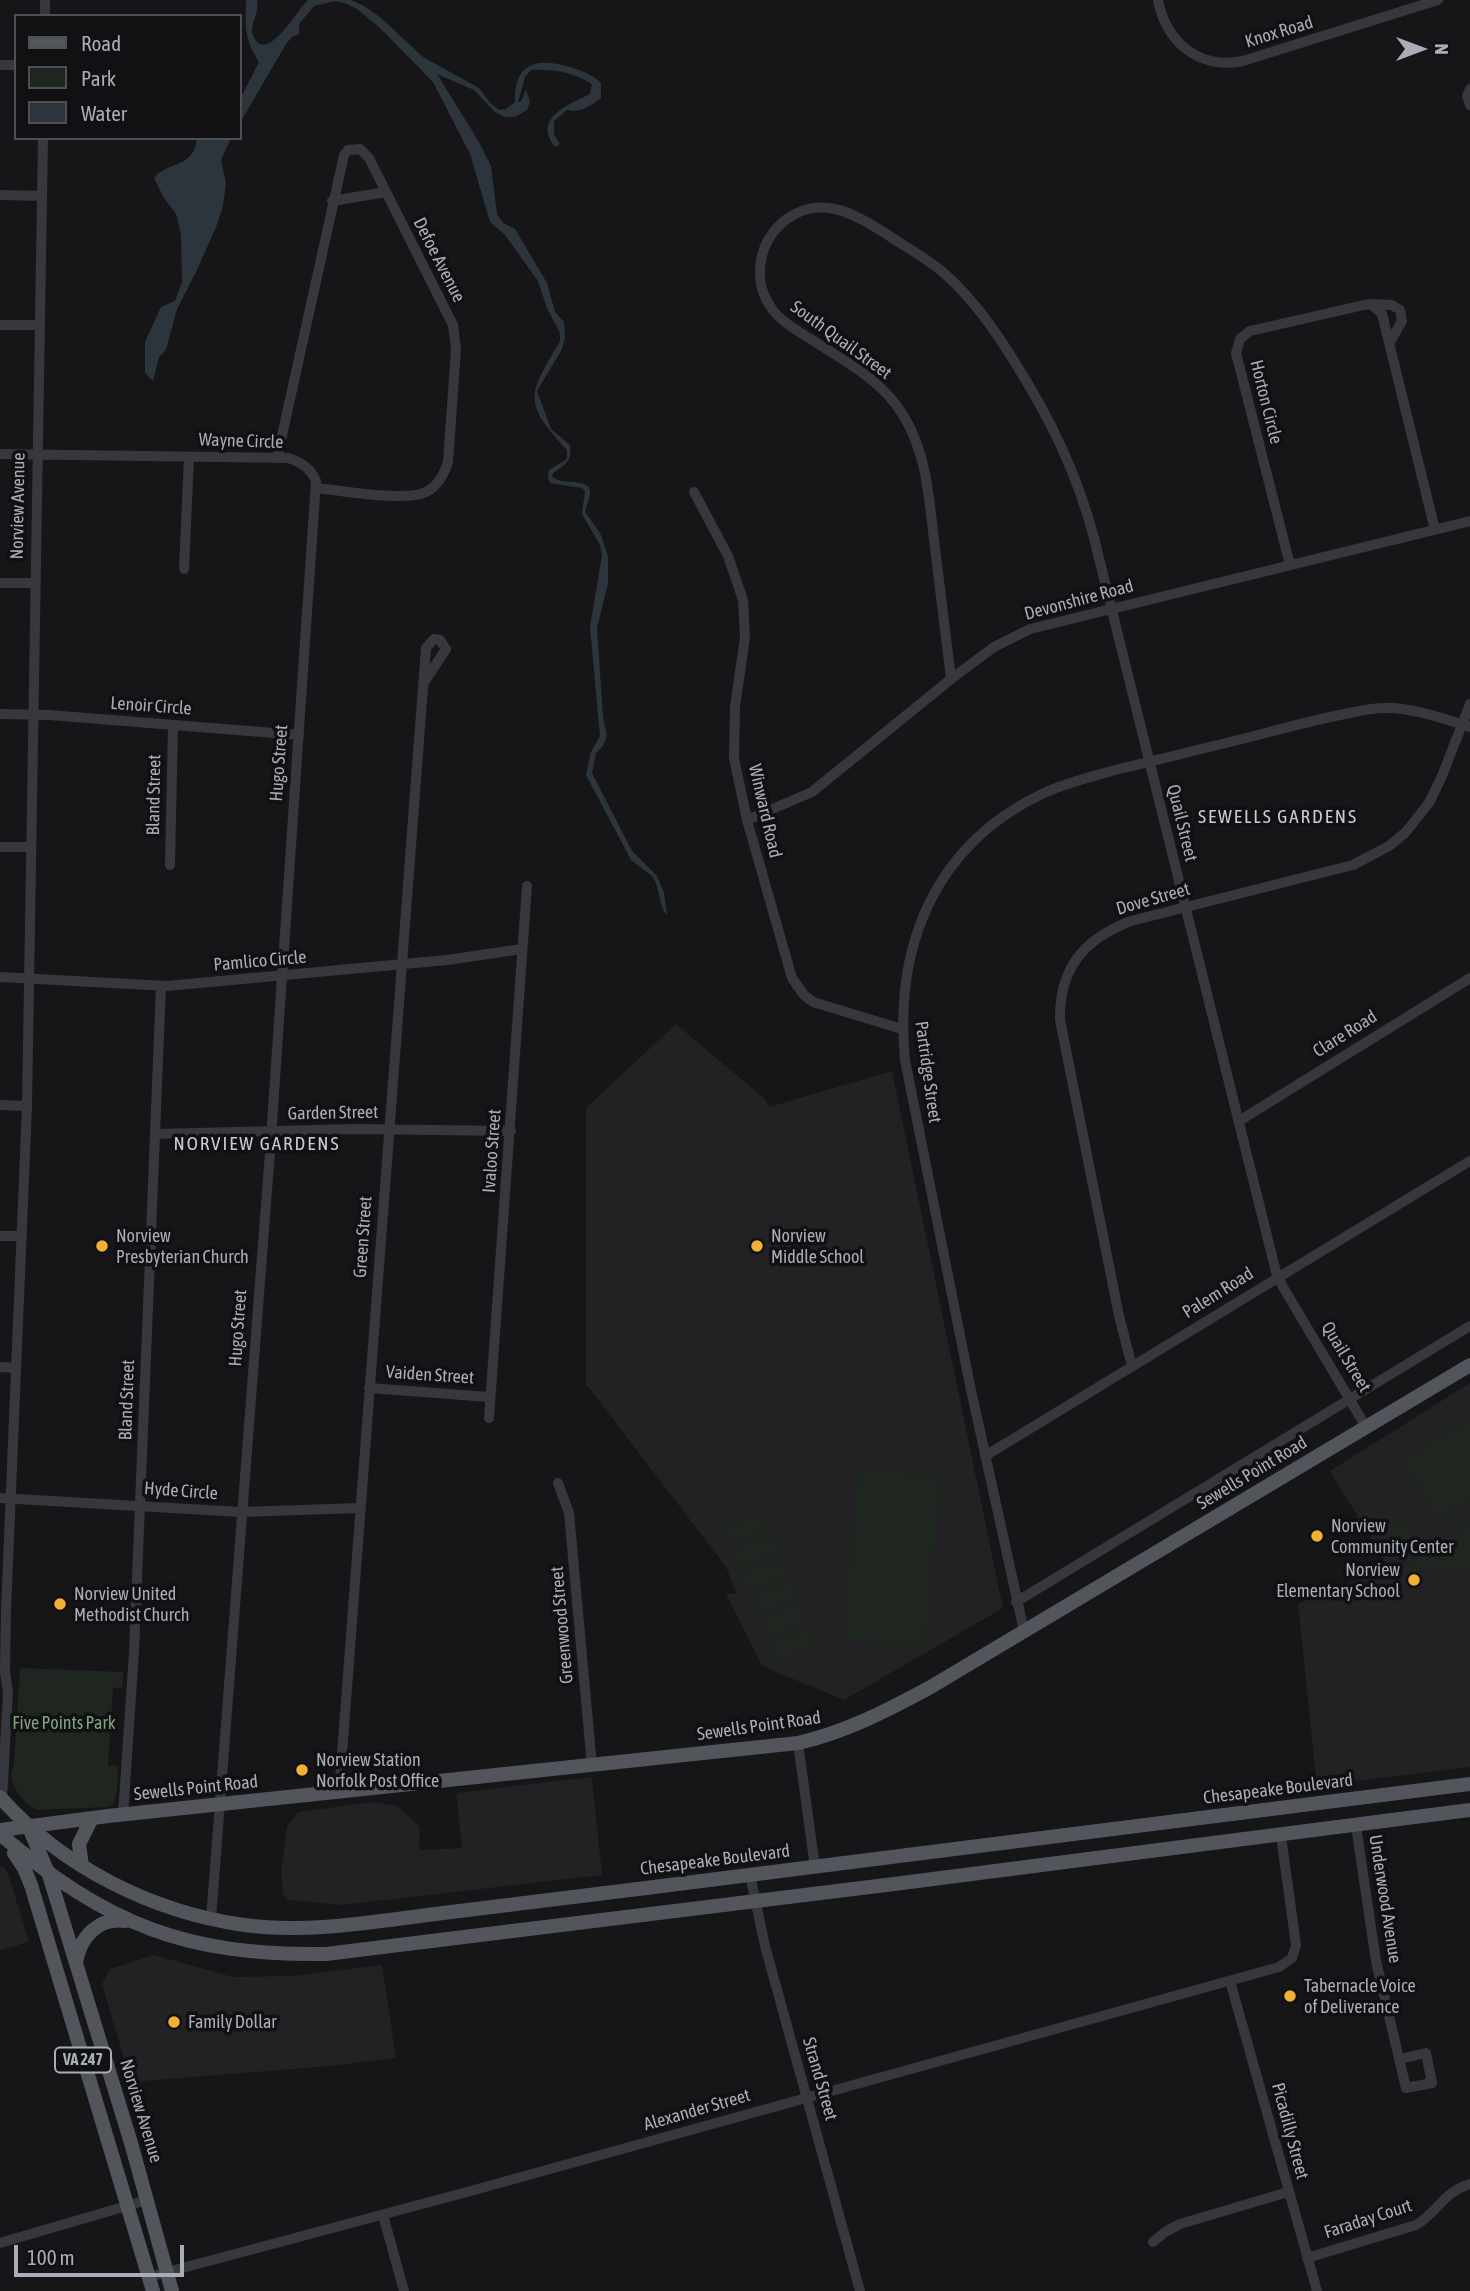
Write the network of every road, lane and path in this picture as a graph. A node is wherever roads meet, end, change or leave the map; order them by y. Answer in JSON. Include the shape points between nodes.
{"nodes":[{"id":1,"x":1158,"y":0,"type":"edge"},
{"id":2,"x":1438,"y":0,"type":"edge"},
{"id":3,"x":1470,"y":89,"type":"edge"},
{"id":4,"x":1470,"y":105,"type":"edge"},
{"id":5,"x":43,"y":140,"type":"edge"},
{"id":6,"x":386,"y":192,"type":"junction"},
{"id":7,"x":0,"y":195,"type":"edge"},
{"id":8,"x":42,"y":196,"type":"junction"},
{"id":9,"x":332,"y":201,"type":"junction"},
{"id":10,"x":919,"y":256,"type":"joint"},
{"id":11,"x":1371,"y":304,"type":"junction"},
{"id":12,"x":0,"y":324,"type":"edge"},
{"id":13,"x":40,"y":325,"type":"junction"},
{"id":14,"x":1390,"y":342,"type":"junction"},
{"id":15,"x":0,"y":454,"type":"edge"},
{"id":16,"x":38,"y":455,"type":"junction"},
{"id":17,"x":190,"y":457,"type":"junction"},
{"id":18,"x":277,"y":458,"type":"junction"},
{"id":19,"x":317,"y":488,"type":"junction"},
{"id":20,"x":694,"y":492,"type":"dead end"},
{"id":21,"x":1470,"y":522,"type":"edge"},
{"id":22,"x":1434,"y":530,"type":"junction"},
{"id":23,"x":1290,"y":565,"type":"junction"},
{"id":24,"x":184,"y":569,"type":"dead end"},
{"id":25,"x":0,"y":583,"type":"edge"},
{"id":26,"x":36,"y":583,"type":"junction"},
{"id":27,"x":1111,"y":609,"type":"junction"},
{"id":28,"x":951,"y":679,"type":"junction"},
{"id":29,"x":423,"y":684,"type":"dead end"},
{"id":30,"x":1470,"y":705,"type":"edge"},
{"id":31,"x":0,"y":715,"type":"edge"},
{"id":32,"x":34,"y":715,"type":"junction"},
{"id":33,"x":173,"y":725,"type":"junction"},
{"id":34,"x":1466,"y":726,"type":"edge"},
{"id":35,"x":299,"y":735,"type":"junction"},
{"id":36,"x":1149,"y":762,"type":"junction"},
{"id":37,"x":747,"y":820,"type":"junction"},
{"id":38,"x":0,"y":847,"type":"edge"},
{"id":39,"x":31,"y":847,"type":"junction"},
{"id":40,"x":170,"y":865,"type":"dead end"},
{"id":41,"x":527,"y":886,"type":"dead end"},
{"id":42,"x":1186,"y":907,"type":"junction"},
{"id":43,"x":522,"y":950,"type":"junction"},
{"id":44,"x":400,"y":964,"type":"junction"},
{"id":45,"x":0,"y":977,"type":"edge"},
{"id":46,"x":281,"y":977,"type":"junction"},
{"id":47,"x":29,"y":978,"type":"junction"},
{"id":48,"x":1470,"y":978,"type":"edge"},
{"id":49,"x":161,"y":986,"type":"junction"},
{"id":50,"x":902,"y":1029,"type":"junction"},
{"id":51,"x":0,"y":1105,"type":"edge"},
{"id":52,"x":27,"y":1107,"type":"junction"},
{"id":53,"x":1239,"y":1121,"type":"junction"},
{"id":54,"x":389,"y":1129,"type":"junction"},
{"id":55,"x":271,"y":1131,"type":"junction"},
{"id":56,"x":511,"y":1131,"type":"junction"},
{"id":57,"x":156,"y":1135,"type":"junction"},
{"id":58,"x":1470,"y":1161,"type":"edge"},
{"id":59,"x":0,"y":1236,"type":"edge"},
{"id":60,"x":21,"y":1236,"type":"junction"},
{"id":61,"x":1278,"y":1276,"type":"junction"},
{"id":62,"x":1470,"y":1326,"type":"edge"},
{"id":63,"x":1470,"y":1365,"type":"edge"},
{"id":64,"x":1132,"y":1366,"type":"junction"},
{"id":65,"x":0,"y":1367,"type":"edge"},
{"id":66,"x":16,"y":1368,"type":"junction"},
{"id":67,"x":369,"y":1388,"type":"junction"},
{"id":68,"x":489,"y":1397,"type":"junction"},
{"id":69,"x":1350,"y":1399,"type":"junction"},
{"id":70,"x":489,"y":1418,"type":"dead end"},
{"id":71,"x":1366,"y":1427,"type":"junction"},
{"id":72,"x":985,"y":1456,"type":"junction"},
{"id":73,"x":558,"y":1483,"type":"dead end"},
{"id":74,"x":5,"y":1498,"type":"edge"},
{"id":75,"x":140,"y":1506,"type":"junction"},
{"id":76,"x":360,"y":1508,"type":"junction"},
{"id":77,"x":241,"y":1512,"type":"junction"},
{"id":78,"x":1016,"y":1602,"type":"junction"},
{"id":79,"x":1024,"y":1631,"type":"junction"},
{"id":80,"x":2,"y":1677,"type":"edge"},
{"id":81,"x":798,"y":1743,"type":"junction"},
{"id":82,"x":592,"y":1766,"type":"junction"},
{"id":83,"x":1470,"y":1784,"type":"edge"},
{"id":84,"x":339,"y":1793,"type":"junction"},
{"id":85,"x":1,"y":1798,"type":"edge"},
{"id":86,"x":220,"y":1805,"type":"junction"},
{"id":87,"x":1470,"y":1810,"type":"edge"},
{"id":88,"x":123,"y":1815,"type":"junction"},
{"id":89,"x":92,"y":1818,"type":"junction"},
{"id":90,"x":28,"y":1825,"type":"junction"},
{"id":91,"x":1356,"y":1826,"type":"junction"},
{"id":92,"x":0,"y":1833,"type":"edge"},
{"id":93,"x":1281,"y":1836,"type":"junction"},
{"id":94,"x":82,"y":1866,"type":"junction"},
{"id":95,"x":815,"y":1867,"type":"junction"},
{"id":96,"x":49,"y":1875,"type":"junction"},
{"id":97,"x":750,"y":1875,"type":"junction"},
{"id":98,"x":755,"y":1901,"type":"junction"},
{"id":99,"x":211,"y":1919,"type":"junction"},
{"id":100,"x":130,"y":1921,"type":"junction"},
{"id":101,"x":322,"y":1927,"type":"junction"},
{"id":102,"x":326,"y":1954,"type":"junction"},
{"id":103,"x":75,"y":1964,"type":"junction"},
{"id":104,"x":1230,"y":1980,"type":"junction"},
{"id":105,"x":1400,"y":2059,"type":"dead end"},
{"id":106,"x":806,"y":2097,"type":"junction"},
{"id":107,"x":1470,"y":2185,"type":"edge"},
{"id":108,"x":1288,"y":2192,"type":"junction"},
{"id":109,"x":148,"y":2200,"type":"junction"},
{"id":110,"x":128,"y":2206,"type":"junction"},
{"id":111,"x":383,"y":2215,"type":"junction"},
{"id":112,"x":1153,"y":2242,"type":"dead end"},
{"id":113,"x":0,"y":2243,"type":"edge"},
{"id":114,"x":1307,"y":2258,"type":"junction"},
{"id":115,"x":168,"y":2272,"type":"junction"},
{"id":116,"x":151,"y":2284,"type":"edge"},
{"id":117,"x":172,"y":2291,"type":"edge"},
{"id":118,"x":404,"y":2291,"type":"edge"},
{"id":119,"x":860,"y":2291,"type":"edge"},
{"id":120,"x":1317,"y":2291,"type":"edge"}],
"edges":[{"from":1,"to":2,"type":"street","name":"Knox Road","via":[[1164,23],[1180,46],[1220,63],[1254,58]]},
{"from":3,"to":4,"type":"street"},
{"from":5,"to":8,"type":"street","name":"Norview Avenue"},
{"from":6,"to":9,"type":"street"},
{"from":6,"to":9,"type":"street","name":"Defoe Avenue","via":[[365,152],[354,148],[344,155]]},
{"from":6,"to":19,"type":"street","name":"Defoe Avenue","via":[[453,325],[456,349],[448,462],[434,487],[415,496]]},
{"from":7,"to":8,"type":"street"},
{"from":8,"to":13,"type":"street","name":"Norview Avenue"},
{"from":9,"to":18,"type":"street"},
{"from":10,"to":27,"type":"street","name":"Quail Street","via":[[943,272],[982,313],[1043,407],[1076,479]]},
{"from":10,"to":28,"type":"street","name":"South Quail Street","via":[[853,215],[833,208],[811,208],[786,219],[769,237],[761,261],[761,283],[777,315],[863,374],[904,416],[925,470]]},
{"from":11,"to":14,"type":"street","via":[[1382,314]]},
{"from":11,"to":14,"type":"street","via":[[1400,310],[1400,328]]},
{"from":11,"to":23,"type":"street","name":"Horton Circle","via":[[1250,331],[1237,344]]},
{"from":12,"to":13,"type":"street"},
{"from":13,"to":16,"type":"street","name":"Norview Avenue"},
{"from":14,"to":22,"type":"street"},
{"from":15,"to":16,"type":"street","name":"Wayne Circle"},
{"from":16,"to":17,"type":"street","name":"Wayne Circle"},
{"from":16,"to":26,"type":"street","name":"Norview Avenue"},
{"from":17,"to":18,"type":"street","name":"Wayne Circle"},
{"from":17,"to":24,"type":"street"},
{"from":18,"to":19,"type":"street","name":"Wayne Circle","via":[[302,464],[314,475]]},
{"from":19,"to":35,"type":"street","name":"Hugo Street"},
{"from":20,"to":37,"type":"street","name":"Winward Road","via":[[728,556],[743,600],[745,637],[733,736],[738,788]]},
{"from":21,"to":22,"type":"street","name":"Devonshire Road"},
{"from":22,"to":23,"type":"street","name":"Devonshire Road"},
{"from":23,"to":27,"type":"street","name":"Devonshire Road"},
{"from":25,"to":26,"type":"street"},
{"from":26,"to":32,"type":"street","name":"Norview Avenue"},
{"from":27,"to":28,"type":"street","name":"Devonshire Road","via":[[1030,629],[994,647]]},
{"from":27,"to":36,"type":"street","name":"Quail Street"},
{"from":28,"to":37,"type":"street","name":"Devonshire Road","via":[[812,792]]},
{"from":29,"to":44,"type":"street","name":"Green Street"},
{"from":30,"to":34,"type":"street","name":"Dove Street"},
{"from":31,"to":32,"type":"street","name":"Lenoir Circle"},
{"from":32,"to":33,"type":"street","name":"Lenoir Circle"},
{"from":32,"to":39,"type":"street","name":"Norview Avenue"},
{"from":33,"to":35,"type":"street","name":"Lenoir Circle"},
{"from":33,"to":40,"type":"street","name":"Bland Street"},
{"from":34,"to":36,"type":"street","name":"Partridge Street","via":[[1412,710],[1371,709]]},
{"from":34,"to":42,"type":"street","name":"Dove Street","via":[[1429,803],[1389,846],[1353,865]]},
{"from":35,"to":46,"type":"street","name":"Hugo Street"},
{"from":36,"to":42,"type":"street","name":"Quail Street"},
{"from":36,"to":50,"type":"street","name":"Partridge Street","via":[[1044,793],[996,822],[964,852],[942,880],[919,926],[905,977]]},
{"from":37,"to":50,"type":"street","name":"Winward Road","via":[[795,984],[813,1002]]},
{"from":38,"to":39,"type":"street"},
{"from":39,"to":47,"type":"street","name":"Norview Avenue"},
{"from":41,"to":43,"type":"street","name":"Ivaloo Street"},
{"from":42,"to":53,"type":"street","name":"Quail Street"},
{"from":42,"to":64,"type":"street","name":"Dove Street","via":[[1131,921],[1099,936],[1070,969],[1059,1004],[1073,1092]]},
{"from":43,"to":44,"type":"street","name":"Pamlico Circle"},
{"from":43,"to":56,"type":"street","name":"Ivaloo Street"},
{"from":44,"to":46,"type":"street","name":"Pamlico Circle"},
{"from":44,"to":54,"type":"street","name":"Green Street"},
{"from":45,"to":47,"type":"street","name":"Pamlico Circle"},
{"from":46,"to":49,"type":"street","name":"Pamlico Circle"},
{"from":46,"to":55,"type":"street","name":"Hugo Street"},
{"from":47,"to":49,"type":"street","name":"Pamlico Circle"},
{"from":47,"to":52,"type":"street","name":"Norview Avenue"},
{"from":48,"to":53,"type":"street","name":"Clare Road"},
{"from":49,"to":57,"type":"street","name":"Bland Street"},
{"from":50,"to":72,"type":"street","name":"Partridge Street","via":[[909,1085]]},
{"from":51,"to":52,"type":"street"},
{"from":52,"to":60,"type":"street","name":"Norview Avenue"},
{"from":53,"to":61,"type":"street","name":"Quail Street"},
{"from":54,"to":55,"type":"street","name":"Garden Street"},
{"from":54,"to":56,"type":"street","name":"Garden Street"},
{"from":54,"to":67,"type":"street","name":"Green Street"},
{"from":55,"to":57,"type":"street","name":"Garden Street"},
{"from":55,"to":77,"type":"street","name":"Hugo Street"},
{"from":56,"to":68,"type":"street","name":"Ivaloo Street"},
{"from":57,"to":75,"type":"street","name":"Bland Street"},
{"from":58,"to":61,"type":"street","name":"Palem Road"},
{"from":59,"to":60,"type":"street"},
{"from":60,"to":66,"type":"street","name":"Norview Avenue"},
{"from":61,"to":64,"type":"street","name":"Palem Road"},
{"from":61,"to":69,"type":"street","name":"Quail Street"},
{"from":62,"to":69,"type":"street","name":"Sewells Point Road"},
{"from":63,"to":71,"type":"main road","name":"Sewells Point Road"},
{"from":64,"to":72,"type":"street","name":"Palem Road"},
{"from":65,"to":66,"type":"street"},
{"from":66,"to":74,"type":"street","name":"Norview Avenue"},
{"from":67,"to":68,"type":"street","name":"Vaiden Street"},
{"from":67,"to":76,"type":"street","name":"Green Street"},
{"from":68,"to":70,"type":"street","name":"Ivaloo Street"},
{"from":69,"to":71,"type":"street","name":"Quail Street"},
{"from":69,"to":78,"type":"street","name":"Sewells Point Road"},
{"from":71,"to":79,"type":"main road","name":"Sewells Point Road"},
{"from":72,"to":78,"type":"street","name":"Partridge Street"},
{"from":73,"to":82,"type":"street","name":"Greenwood Street","via":[[569,1513]]},
{"from":74,"to":75,"type":"street","name":"Hyde Circle"},
{"from":74,"to":80,"type":"street","name":"Norview Avenue"},
{"from":75,"to":77,"type":"street","name":"Hyde Circle"},
{"from":75,"to":88,"type":"street","name":"Bland Street"},
{"from":76,"to":77,"type":"street","name":"Hyde Circle"},
{"from":76,"to":84,"type":"street","name":"Green Street"},
{"from":77,"to":86,"type":"street","name":"Hugo Street"},
{"from":78,"to":79,"type":"street","name":"Partridge Street"},
{"from":79,"to":81,"type":"main road","name":"Sewells Point Road","via":[[884,1713]]},
{"from":80,"to":85,"type":"street","name":"Norview Avenue","via":[[8,1692]]},
{"from":81,"to":82,"type":"main road","name":"Sewells Point Road"},
{"from":81,"to":95,"type":"street"},
{"from":82,"to":84,"type":"main road","name":"Sewells Point Road"},
{"from":83,"to":95,"type":"main road","name":"Chesapeake Boulevard"},
{"from":84,"to":86,"type":"main road","name":"Sewells Point Road"},
{"from":85,"to":90,"type":"main road","name":"Chesapeake Boulevard","number":"VA 247"},
{"from":86,"to":88,"type":"main road","name":"Sewells Point Road"},
{"from":86,"to":99,"type":"street","name":"Hugo Street"},
{"from":87,"to":91,"type":"main road"},
{"from":88,"to":89,"type":"main road","name":"Sewells Point Road"},
{"from":89,"to":90,"type":"main road","name":"Sewells Point Road"},
{"from":89,"to":94,"type":"main road","via":[[79,1844]]},
{"from":90,"to":92,"type":"main road","name":"Sewells Point Road"},
{"from":90,"to":94,"type":"main road","name":"Chesapeake Boulevard"},
{"from":90,"to":96,"type":"main road","name":"Norview Avenue","number":"VA 247"},
{"from":91,"to":93,"type":"main road"},
{"from":91,"to":105,"type":"street","name":"Underwood Avenue","via":[[1376,1961]]},
{"from":92,"to":96,"type":"main road"},
{"from":92,"to":110,"type":"main road","number":"VA 247","via":[[31,1885]]},
{"from":93,"to":98,"type":"main road"},
{"from":93,"to":104,"type":"street","name":"Alexander Street","via":[[1295,1952],[1285,1964]]},
{"from":94,"to":99,"type":"main road","name":"Chesapeake Boulevard","via":[[144,1899]]},
{"from":95,"to":97,"type":"main road","name":"Chesapeake Boulevard"},
{"from":96,"to":100,"type":"main road"},
{"from":96,"to":103,"type":"main road","name":"Norview Avenue","number":"VA 247"},
{"from":97,"to":98,"type":"street","name":"Strand Street"},
{"from":97,"to":101,"type":"main road","name":"Chesapeake Boulevard"},
{"from":98,"to":102,"type":"main road"},
{"from":98,"to":106,"type":"street","name":"Strand Street"},
{"from":99,"to":101,"type":"main road","name":"Chesapeake Boulevard","via":[[275,1928]]},
{"from":100,"to":102,"type":"main road","via":[[220,1948]]},
{"from":100,"to":103,"type":"main road","via":[[96,1926],[81,1944]]},
{"from":101,"to":102,"type":"main road"},
{"from":103,"to":109,"type":"main road","name":"Norview Avenue","number":"VA 247"},
{"from":104,"to":106,"type":"street","name":"Alexander Street"},
{"from":104,"to":108,"type":"street","name":"Picadilly Street"},
{"from":106,"to":111,"type":"street","name":"Alexander Street"},
{"from":106,"to":119,"type":"street","name":"Strand Street"},
{"from":107,"to":114,"type":"street","name":"Faraday Court","via":[[1450,2193],[1416,2225]]},
{"from":108,"to":112,"type":"street","via":[[1180,2224]]},
{"from":108,"to":114,"type":"street","name":"Picadilly Street"},
{"from":109,"to":110,"type":"street"},
{"from":109,"to":115,"type":"main road","name":"Norview Avenue","number":"VA 247"},
{"from":110,"to":113,"type":"street"},
{"from":110,"to":116,"type":"main road","number":"VA 247"},
{"from":111,"to":115,"type":"street","name":"Alexander Street"},
{"from":111,"to":118,"type":"street"},
{"from":114,"to":120,"type":"street","name":"Picadilly Street"},
{"from":115,"to":116,"type":"street","name":"Alexander Street"},
{"from":115,"to":117,"type":"main road","name":"Norview Avenue","number":"VA 247"}]}
